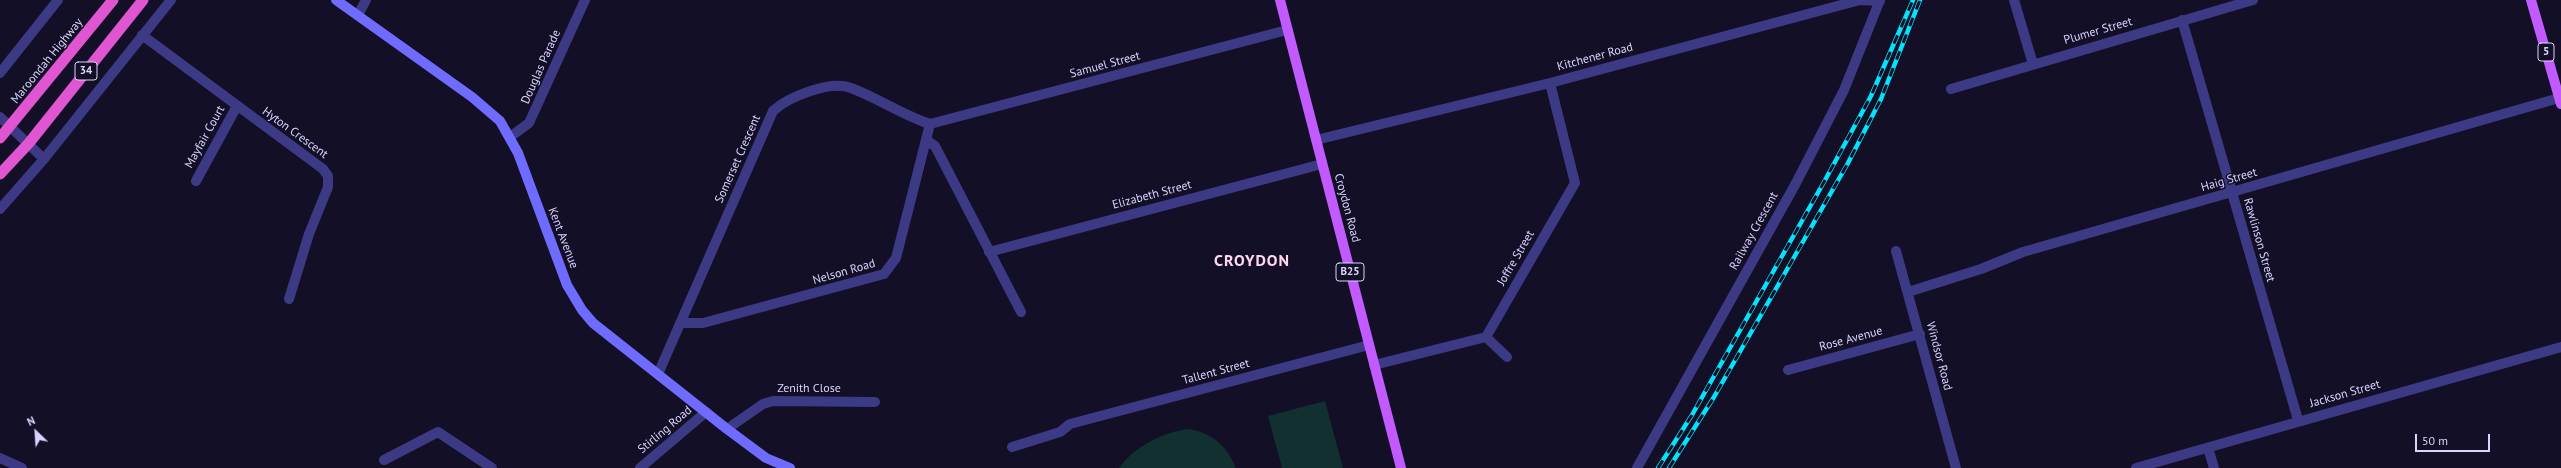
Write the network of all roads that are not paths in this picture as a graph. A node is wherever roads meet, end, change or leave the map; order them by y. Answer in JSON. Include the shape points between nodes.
{"nodes":[{"id":1,"x":58,"y":0,"type":"edge"},
{"id":2,"x":113,"y":0,"type":"edge"},
{"id":3,"x":143,"y":0,"type":"edge"},
{"id":4,"x":171,"y":0,"type":"edge"},
{"id":5,"x":336,"y":0,"type":"edge"},
{"id":6,"x":366,"y":0,"type":"edge"},
{"id":7,"x":585,"y":0,"type":"edge"},
{"id":8,"x":1280,"y":0,"type":"edge"},
{"id":9,"x":1880,"y":0,"type":"edge"},
{"id":10,"x":2014,"y":0,"type":"edge"},
{"id":11,"x":2253,"y":0,"type":"edge"},
{"id":12,"x":2531,"y":0,"type":"edge"},
{"id":13,"x":358,"y":15,"type":"junction"},
{"id":14,"x":2182,"y":20,"type":"junction"},
{"id":15,"x":1288,"y":30,"type":"junction"},
{"id":16,"x":142,"y":35,"type":"junction"},
{"id":17,"x":2033,"y":64,"type":"junction"},
{"id":18,"x":0,"y":73,"type":"edge"},
{"id":19,"x":1550,"y":82,"type":"junction"},
{"id":20,"x":1951,"y":89,"type":"dead end"},
{"id":21,"x":2560,"y":101,"type":"edge"},
{"id":22,"x":237,"y":106,"type":"junction"},
{"id":23,"x":0,"y":117,"type":"edge"},
{"id":24,"x":930,"y":124,"type":"junction"},
{"id":25,"x":11,"y":126,"type":"junction"},
{"id":26,"x":510,"y":137,"type":"junction"},
{"id":27,"x":0,"y":138,"type":"edge"},
{"id":28,"x":926,"y":140,"type":"junction"},
{"id":29,"x":1316,"y":140,"type":"junction"},
{"id":30,"x":29,"y":143,"type":"junction"},
{"id":31,"x":44,"y":159,"type":"junction"},
{"id":32,"x":1322,"y":164,"type":"junction"},
{"id":33,"x":0,"y":174,"type":"edge"},
{"id":34,"x":196,"y":180,"type":"dead end"},
{"id":35,"x":2232,"y":192,"type":"junction"},
{"id":36,"x":0,"y":209,"type":"edge"},
{"id":37,"x":1896,"y":251,"type":"dead end"},
{"id":38,"x":990,"y":252,"type":"junction"},
{"id":39,"x":1908,"y":292,"type":"junction"},
{"id":40,"x":289,"y":299,"type":"dead end"},
{"id":41,"x":1021,"y":312,"type":"dead end"},
{"id":42,"x":680,"y":323,"type":"junction"},
{"id":43,"x":1920,"y":334,"type":"junction"},
{"id":44,"x":1486,"y":337,"type":"junction"},
{"id":45,"x":1369,"y":345,"type":"junction"},
{"id":46,"x":2561,"y":347,"type":"edge"},
{"id":47,"x":1507,"y":357,"type":"dead end"},
{"id":48,"x":1374,"y":365,"type":"junction"},
{"id":49,"x":1788,"y":370,"type":"dead end"},
{"id":50,"x":658,"y":374,"type":"junction"},
{"id":51,"x":875,"y":402,"type":"dead end"},
{"id":52,"x":706,"y":412,"type":"junction"},
{"id":53,"x":2298,"y":420,"type":"junction"},
{"id":54,"x":727,"y":429,"type":"junction"},
{"id":55,"x":1012,"y":447,"type":"dead end"},
{"id":56,"x":2208,"y":448,"type":"junction"},
{"id":57,"x":0,"y":458,"type":"edge"},
{"id":58,"x":384,"y":460,"type":"dead end"},
{"id":59,"x":22,"y":468,"type":"edge"},
{"id":60,"x":492,"y":468,"type":"edge"},
{"id":61,"x":640,"y":468,"type":"edge"},
{"id":62,"x":790,"y":468,"type":"edge"},
{"id":63,"x":1402,"y":468,"type":"edge"},
{"id":64,"x":1637,"y":468,"type":"edge"},
{"id":65,"x":1956,"y":468,"type":"edge"},
{"id":66,"x":2136,"y":468,"type":"edge"},
{"id":67,"x":2214,"y":468,"type":"edge"}],
"edges":[{"from":1,"to":18,"type":"street"},
{"from":2,"to":25,"type":"highway","name":"Maroondah Highway","number":"34"},
{"from":3,"to":30,"type":"highway","number":"34"},
{"from":4,"to":16,"type":"street"},
{"from":5,"to":13,"type":"main road","name":"Kent Avenue"},
{"from":6,"to":13,"type":"street"},
{"from":7,"to":26,"type":"street","name":"Douglas Parade","via":[[529,123]]},
{"from":8,"to":15,"type":"main road","name":"Croydon Road","number":"B25"},
{"from":9,"to":19,"type":"street","name":"Kitchener Road","via":[[1860,0]]},
{"from":9,"to":64,"type":"street","name":"Railway Crescent","via":[[1844,90]]},
{"from":10,"to":17,"type":"street"},
{"from":11,"to":14,"type":"street","name":"Plumer Street"},
{"from":12,"to":21,"type":"main road","number":"5"},
{"from":13,"to":26,"type":"main road","name":"Kent Avenue","via":[[491,112]]},
{"from":14,"to":17,"type":"street","name":"Plumer Street"},
{"from":14,"to":35,"type":"street","name":"Rawlinson Street"},
{"from":15,"to":24,"type":"street","name":"Samuel Street"},
{"from":15,"to":29,"type":"main road","name":"Croydon Road","number":"B25"},
{"from":16,"to":22,"type":"street","name":"Hyton Crescent"},
{"from":16,"to":31,"type":"street"},
{"from":17,"to":20,"type":"street","name":"Plumer Street"},
{"from":19,"to":29,"type":"street","name":"Kitchener Road"},
{"from":19,"to":44,"type":"street","name":"Joffre Street","via":[[1575,183]]},
{"from":21,"to":35,"type":"street","name":"Haig Street"},
{"from":22,"to":34,"type":"street","name":"Mayfair Court"},
{"from":22,"to":40,"type":"street","name":"Hyton Crescent","via":[[328,176],[328,187]]},
{"from":23,"to":25,"type":"street"},
{"from":24,"to":28,"type":"street","name":"Nelson Road"},
{"from":24,"to":42,"type":"street","name":"Somerset Crescent","via":[[909,117],[850,87],[808,92],[782,103],[773,111]]},
{"from":25,"to":27,"type":"highway","name":"Maroondah Highway","number":"34"},
{"from":25,"to":30,"type":"street"},
{"from":26,"to":50,"type":"main road","name":"Kent Avenue","via":[[574,298],[593,322]]},
{"from":28,"to":38,"type":"street","via":[[935,146]]},
{"from":28,"to":42,"type":"street","name":"Nelson Road","via":[[896,258],[884,274],[703,323]]},
{"from":29,"to":32,"type":"main road","name":"Croydon Road","number":"B25"},
{"from":30,"to":31,"type":"street"},
{"from":30,"to":33,"type":"highway","number":"34"},
{"from":31,"to":36,"type":"street"},
{"from":32,"to":38,"type":"street","name":"Elizabeth Street"},
{"from":32,"to":45,"type":"main road","name":"Croydon Road","number":"B25"},
{"from":35,"to":39,"type":"street","name":"Haig Street","via":[[2023,252],[1981,269]]},
{"from":35,"to":53,"type":"street","name":"Rawlinson Street"},
{"from":37,"to":39,"type":"street","name":"Windsor Road"},
{"from":38,"to":41,"type":"street"},
{"from":39,"to":43,"type":"street","name":"Windsor Road"},
{"from":42,"to":50,"type":"street","name":"Somerset Crescent"},
{"from":43,"to":49,"type":"street","name":"Rose Avenue"},
{"from":43,"to":65,"type":"street","name":"Windsor Road"},
{"from":44,"to":47,"type":"street"},
{"from":44,"to":48,"type":"street"},
{"from":45,"to":48,"type":"main road","name":"Croydon Road","number":"B25"},
{"from":45,"to":55,"type":"street","name":"Tallent Street","via":[[1070,424],[1060,432]]},
{"from":46,"to":53,"type":"street","name":"Jackson Street"},
{"from":48,"to":63,"type":"main road","name":"Croydon Road","number":"B25"},
{"from":50,"to":52,"type":"main road","name":"Kent Avenue"},
{"from":51,"to":54,"type":"street","name":"Zenith Close","via":[[773,401],[763,404]]},
{"from":52,"to":54,"type":"main road","name":"Kent Avenue"},
{"from":52,"to":61,"type":"street","name":"Stirling Road"},
{"from":53,"to":56,"type":"street","name":"Jackson Street"},
{"from":54,"to":62,"type":"main road","name":"Kent Avenue","via":[[766,458]]},
{"from":56,"to":66,"type":"street","name":"Jackson Street"},
{"from":56,"to":67,"type":"street"},
{"from":57,"to":59,"type":"street"},
{"from":58,"to":60,"type":"street","via":[[438,432]]}]}
